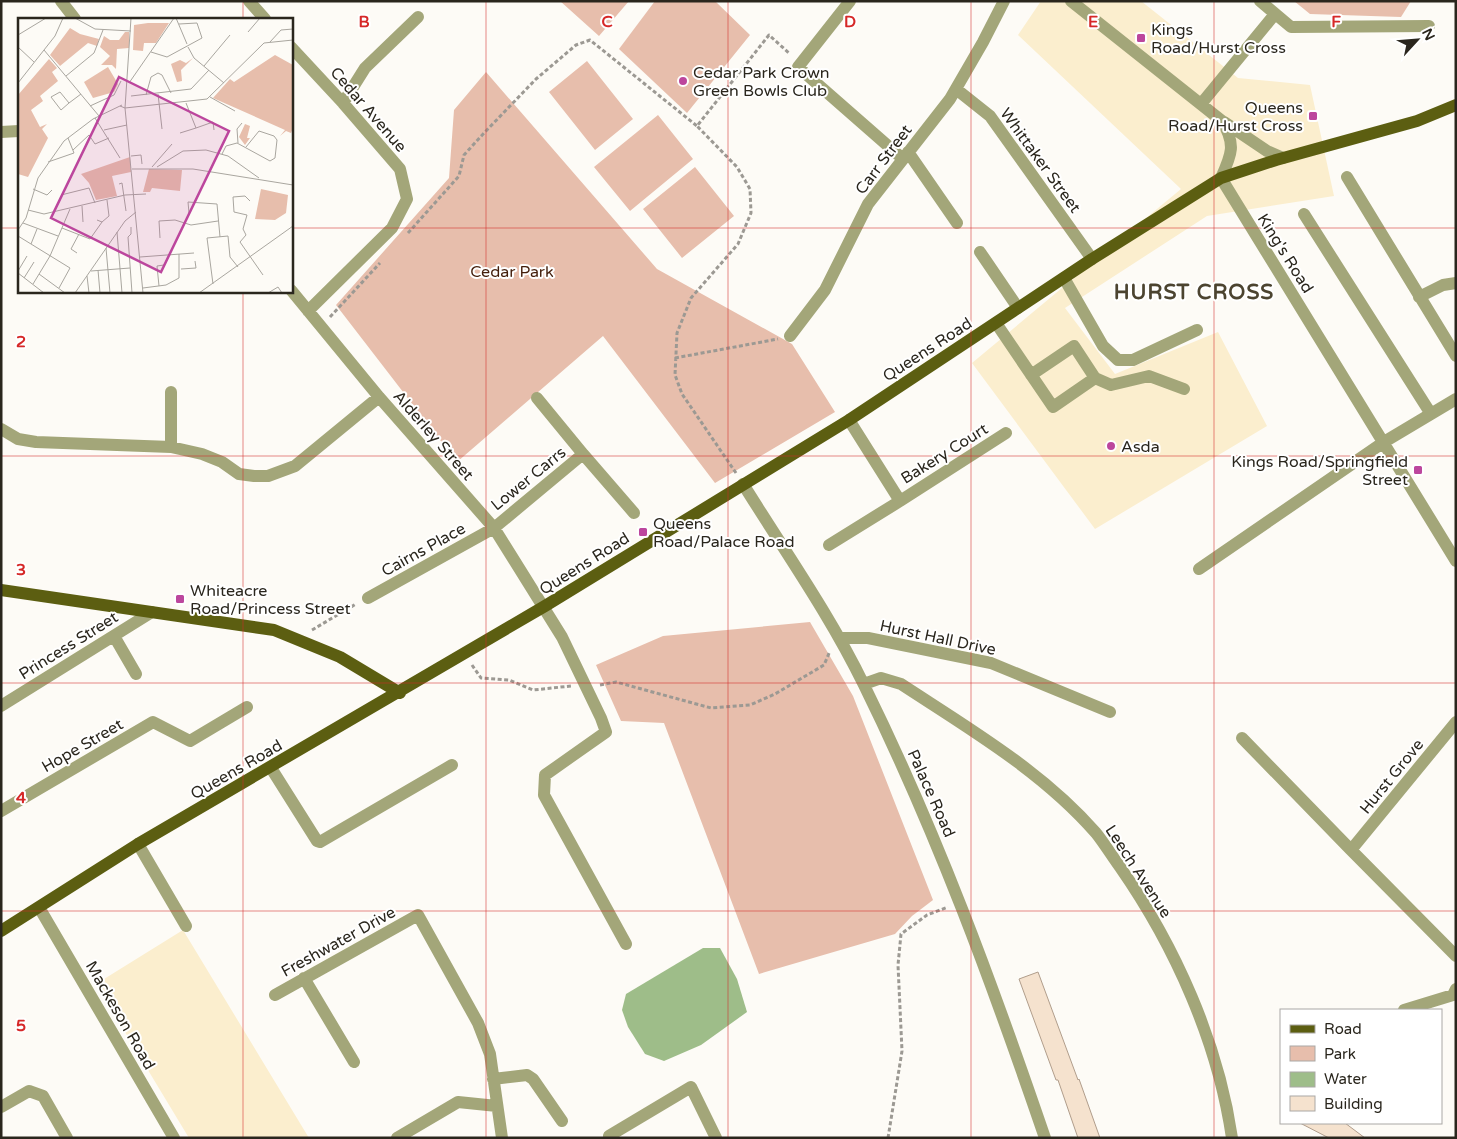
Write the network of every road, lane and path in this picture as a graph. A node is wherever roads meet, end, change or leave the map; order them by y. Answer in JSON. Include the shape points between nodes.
{"nodes":[{"id":1,"x":61,"y":1,"type":"edge"},
{"id":2,"x":249,"y":1,"type":"edge"},
{"id":3,"x":850,"y":1,"type":"edge"},
{"id":4,"x":1004,"y":1,"type":"edge"},
{"id":5,"x":1071,"y":1,"type":"edge"},
{"id":6,"x":1260,"y":1,"type":"edge"},
{"id":7,"x":1275,"y":14,"type":"junction"},
{"id":8,"x":418,"y":17,"type":"dead end"},
{"id":9,"x":74,"y":18,"type":"edge"},
{"id":10,"x":264,"y":18,"type":"edge"},
{"id":11,"x":1429,"y":26,"type":"dead end"},
{"id":12,"x":292,"y":48,"type":"edge"},
{"id":13,"x":799,"y":65,"type":"junction"},
{"id":14,"x":956,"y":89,"type":"junction"},
{"id":15,"x":343,"y":103,"type":"junction"},
{"id":16,"x":1201,"y":104,"type":"junction"},
{"id":17,"x":1454,"y":107,"type":"edge"},
{"id":18,"x":1222,"y":121,"type":"junction"},
{"id":19,"x":697,"y":126,"type":"junction"},
{"id":20,"x":18,"y":131,"type":"edge"},
{"id":21,"x":1,"y":132,"type":"edge"},
{"id":22,"x":464,"y":155,"type":"dead end"},
{"id":23,"x":905,"y":155,"type":"junction"},
{"id":24,"x":1283,"y":158,"type":"junction"},
{"id":25,"x":1347,"y":177,"type":"dead end"},
{"id":26,"x":1222,"y":178,"type":"junction"},
{"id":27,"x":1304,"y":214,"type":"dead end"},
{"id":28,"x":957,"y":223,"type":"dead end"},
{"id":29,"x":980,"y":252,"type":"dead end"},
{"id":30,"x":1092,"y":259,"type":"junction"},
{"id":31,"x":1064,"y":278,"type":"junction"},
{"id":32,"x":1456,"y":283,"type":"edge"},
{"id":33,"x":292,"y":291,"type":"edge"},
{"id":34,"x":1419,"y":297,"type":"junction"},
{"id":35,"x":1018,"y":308,"type":"junction"},
{"id":36,"x":308,"y":311,"type":"junction"},
{"id":37,"x":996,"y":323,"type":"junction"},
{"id":38,"x":1197,"y":330,"type":"dead end"},
{"id":39,"x":790,"y":336,"type":"joint"},
{"id":40,"x":1456,"y":356,"type":"edge"},
{"id":41,"x":675,"y":358,"type":"junction"},
{"id":42,"x":1031,"y":375,"type":"junction"},
{"id":43,"x":1095,"y":378,"type":"junction"},
{"id":44,"x":1184,"y":389,"type":"dead end"},
{"id":45,"x":171,"y":392,"type":"dead end"},
{"id":46,"x":379,"y":397,"type":"junction"},
{"id":47,"x":537,"y":398,"type":"dead end"},
{"id":48,"x":1456,"y":399,"type":"edge"},
{"id":49,"x":1431,"y":414,"type":"junction"},
{"id":50,"x":849,"y":420,"type":"junction"},
{"id":51,"x":1,"y":429,"type":"edge"},
{"id":52,"x":1006,"y":433,"type":"dead end"},
{"id":53,"x":1384,"y":442,"type":"junction"},
{"id":54,"x":171,"y":447,"type":"junction"},
{"id":55,"x":583,"y":454,"type":"junction"},
{"id":56,"x":743,"y":484,"type":"junction"},
{"id":57,"x":900,"y":501,"type":"junction"},
{"id":58,"x":634,"y":513,"type":"dead end"},
{"id":59,"x":494,"y":528,"type":"junction"},
{"id":60,"x":829,"y":545,"type":"dead end"},
{"id":61,"x":1456,"y":561,"type":"edge"},
{"id":62,"x":1199,"y":569,"type":"dead end"},
{"id":63,"x":1,"y":590,"type":"edge"},
{"id":64,"x":368,"y":598,"type":"joint"},
{"id":65,"x":545,"y":606,"type":"junction"},
{"id":66,"x":152,"y":612,"type":"junction"},
{"id":67,"x":114,"y":636,"type":"junction"},
{"id":68,"x":839,"y":638,"type":"junction"},
{"id":69,"x":296,"y":639,"type":"junction"},
{"id":70,"x":465,"y":654,"type":"junction"},
{"id":71,"x":136,"y":674,"type":"dead end"},
{"id":72,"x":864,"y":684,"type":"junction"},
{"id":73,"x":585,"y":688,"type":"junction"},
{"id":74,"x":400,"y":693,"type":"junction"},
{"id":75,"x":1,"y":706,"type":"edge"},
{"id":76,"x":247,"y":707,"type":"dead end"},
{"id":77,"x":1110,"y":712,"type":"dead end"},
{"id":78,"x":1456,"y":722,"type":"edge"},
{"id":79,"x":1242,"y":738,"type":"dead end"},
{"id":80,"x":452,"y":765,"type":"dead end"},
{"id":81,"x":270,"y":768,"type":"junction"},
{"id":82,"x":1,"y":811,"type":"edge"},
{"id":83,"x":138,"y":844,"type":"junction"},
{"id":84,"x":1351,"y":850,"type":"junction"},
{"id":85,"x":960,"y":903,"type":"junction"},
{"id":86,"x":40,"y":909,"type":"junction"},
{"id":87,"x":186,"y":926,"type":"dead end"},
{"id":88,"x":1,"y":931,"type":"edge"},
{"id":89,"x":626,"y":944,"type":"dead end"},
{"id":90,"x":1456,"y":956,"type":"edge"},
{"id":91,"x":304,"y":978,"type":"junction"},
{"id":92,"x":1456,"y":989,"type":"edge"},
{"id":93,"x":274,"y":995,"type":"dead end"},
{"id":94,"x":1407,"y":1009,"type":"edge"},
{"id":95,"x":354,"y":1062,"type":"dead end"},
{"id":96,"x":493,"y":1079,"type":"junction"},
{"id":97,"x":496,"y":1106,"type":"junction"},
{"id":98,"x":1,"y":1107,"type":"edge"},
{"id":99,"x":562,"y":1121,"type":"dead end"},
{"id":100,"x":609,"y":1136,"type":"dead end"},
{"id":101,"x":67,"y":1138,"type":"edge"},
{"id":102,"x":174,"y":1138,"type":"edge"},
{"id":103,"x":397,"y":1138,"type":"edge"},
{"id":104,"x":502,"y":1138,"type":"edge"},
{"id":105,"x":716,"y":1138,"type":"edge"},
{"id":106,"x":888,"y":1138,"type":"edge"},
{"id":107,"x":1046,"y":1138,"type":"edge"},
{"id":108,"x":1232,"y":1138,"type":"edge"}],
"edges":[{"from":1,"to":9,"type":"street"},
{"from":2,"to":10,"type":"street"},
{"from":3,"to":13,"type":"street"},
{"from":4,"to":14,"type":"street","name":"Carr Street"},
{"from":5,"to":16,"type":"street"},
{"from":6,"to":7,"type":"street"},
{"from":7,"to":11,"type":"street","via":[[1291,27]]},
{"from":7,"to":16,"type":"street"},
{"from":8,"to":15,"type":"street","via":[[365,68]]},
{"from":12,"to":15,"type":"street","name":"Cedar Avenue"},
{"from":13,"to":19,"type":"path","via":[[768,35]]},
{"from":13,"to":23,"type":"street"},
{"from":14,"to":23,"type":"street","name":"Carr Street"},
{"from":14,"to":30,"type":"street","name":"Whittaker Street","via":[[990,116]]},
{"from":15,"to":36,"type":"street","name":"Cedar Avenue","via":[[400,169],[407,199],[392,228]]},
{"from":16,"to":18,"type":"street"},
{"from":17,"to":24,"type":"main road","name":"Queens Road","via":[[1418,121]]},
{"from":18,"to":24,"type":"street"},
{"from":18,"to":26,"type":"street","via":[[1229,132],[1232,150]]},
{"from":19,"to":22,"type":"path","via":[[590,40],[576,45],[536,79]]},
{"from":19,"to":41,"type":"path","via":[[737,167],[750,189],[752,212],[738,244],[692,298],[677,333]]},
{"from":20,"to":21,"type":"street"},
{"from":23,"to":28,"type":"street"},
{"from":23,"to":39,"type":"street","name":"Carr Street","via":[[868,204],[825,290]]},
{"from":24,"to":26,"type":"main road","name":"Queens Road"},
{"from":25,"to":34,"type":"street"},
{"from":26,"to":30,"type":"main road","name":"Queens Road"},
{"from":26,"to":53,"type":"street","name":"King's Road"},
{"from":27,"to":49,"type":"street"},
{"from":29,"to":35,"type":"street"},
{"from":30,"to":31,"type":"main road","name":"Queens Road"},
{"from":31,"to":35,"type":"main road","name":"Queens Road"},
{"from":31,"to":38,"type":"street","via":[[1103,346],[1118,360],[1134,360]]},
{"from":32,"to":34,"type":"street","via":[[1443,285]]},
{"from":33,"to":36,"type":"street","name":"Alderley Street"},
{"from":34,"to":40,"type":"street"},
{"from":35,"to":37,"type":"main road","name":"Queens Road"},
{"from":36,"to":46,"type":"street","name":"Alderley Street"},
{"from":37,"to":42,"type":"street"},
{"from":37,"to":50,"type":"main road","name":"Queens Road"},
{"from":39,"to":41,"type":"path"},
{"from":41,"to":56,"type":"path","via":[[675,375],[682,394]]},
{"from":42,"to":43,"type":"street","via":[[1053,407]]},
{"from":42,"to":43,"type":"street","via":[[1074,346]]},
{"from":43,"to":44,"type":"street","via":[[1111,385],[1149,376]]},
{"from":45,"to":54,"type":"street"},
{"from":46,"to":54,"type":"street","via":[[295,466],[268,476],[239,474],[202,454]]},
{"from":46,"to":59,"type":"street","name":"Alderley Street"},
{"from":47,"to":55,"type":"street","name":"Lower Carrs"},
{"from":48,"to":49,"type":"street"},
{"from":49,"to":53,"type":"street"},
{"from":50,"to":56,"type":"main road","name":"Queens Road"},
{"from":50,"to":57,"type":"street","name":"Bakery Court"},
{"from":51,"to":54,"type":"street","via":[[18,440],[36,442]]},
{"from":52,"to":57,"type":"street","name":"Bakery Court"},
{"from":53,"to":61,"type":"street","name":"King's Road"},
{"from":53,"to":62,"type":"street"},
{"from":55,"to":58,"type":"street","name":"Lower Carrs"},
{"from":55,"to":59,"type":"street","name":"Lower Carrs"},
{"from":56,"to":65,"type":"main road","name":"Queens Road"},
{"from":56,"to":68,"type":"street","name":"Palace Road"},
{"from":57,"to":60,"type":"street","name":"Bakery Court"},
{"from":59,"to":64,"type":"street","name":"Cairns Place"},
{"from":59,"to":65,"type":"street","name":"Alderley Street"},
{"from":63,"to":66,"type":"main road"},
{"from":64,"to":69,"type":"path"},
{"from":65,"to":70,"type":"main road","name":"Queens Road"},
{"from":65,"to":73,"type":"street","name":"Alderley Street"},
{"from":66,"to":67,"type":"street","name":"Princess Street"},
{"from":66,"to":69,"type":"main road","via":[[274,630]]},
{"from":67,"to":71,"type":"street"},
{"from":67,"to":75,"type":"street","name":"Princess Street"},
{"from":68,"to":72,"type":"street","name":"Palace Road"},
{"from":68,"to":73,"type":"path","via":[[824,665],[750,705],[711,708],[616,682]]},
{"from":68,"to":77,"type":"street","name":"Hurst Hall Drive","via":[[868,638],[991,663]]},
{"from":69,"to":74,"type":"main road","via":[[340,657]]},
{"from":70,"to":73,"type":"path","via":[[481,678],[509,680],[533,690],[566,685]]},
{"from":70,"to":74,"type":"main road","name":"Queens Road"},
{"from":72,"to":85,"type":"street","name":"Palace Road","via":[[932,830]]},
{"from":72,"to":108,"type":"street","name":"Leech Avenue","via":[[881,678],[901,684],[1008,755],[1055,793],[1096,833],[1137,892],[1172,954],[1202,1026]]},
{"from":73,"to":89,"type":"street","name":"Alderley Street","via":[[606,732],[545,775],[544,795]]},
{"from":74,"to":81,"type":"main road","name":"Queens Road"},
{"from":76,"to":82,"type":"street","name":"Hope Street","via":[[190,741],[153,722]]},
{"from":78,"to":84,"type":"street","name":"Hurst Grove"},
{"from":79,"to":84,"type":"street"},
{"from":80,"to":81,"type":"street","via":[[320,842],[316,841]]},
{"from":81,"to":83,"type":"main road","name":"Queens Road"},
{"from":83,"to":86,"type":"main road","name":"Queens Road"},
{"from":83,"to":87,"type":"street"},
{"from":84,"to":90,"type":"street"},
{"from":85,"to":106,"type":"path","via":[[927,915],[901,934],[898,965],[902,1050]]},
{"from":85,"to":107,"type":"street","name":"Palace Road"},
{"from":86,"to":88,"type":"main road","name":"Queens Road"},
{"from":86,"to":102,"type":"street","name":"Mackeson Road"},
{"from":91,"to":93,"type":"street","name":"Freshwater Drive"},
{"from":91,"to":95,"type":"street"},
{"from":91,"to":96,"type":"street","name":"Freshwater Drive","via":[[418,915],[478,1023],[490,1054]]},
{"from":92,"to":94,"type":"street","via":[[1453,995]]},
{"from":96,"to":97,"type":"street","name":"Freshwater Drive"},
{"from":96,"to":99,"type":"street","via":[[526,1076],[532,1079]]},
{"from":97,"to":103,"type":"street","via":[[458,1102]]},
{"from":97,"to":104,"type":"street","name":"Freshwater Drive"},
{"from":98,"to":101,"type":"street","via":[[29,1091],[43,1096]]},
{"from":100,"to":105,"type":"street","via":[[691,1087]]}]}
